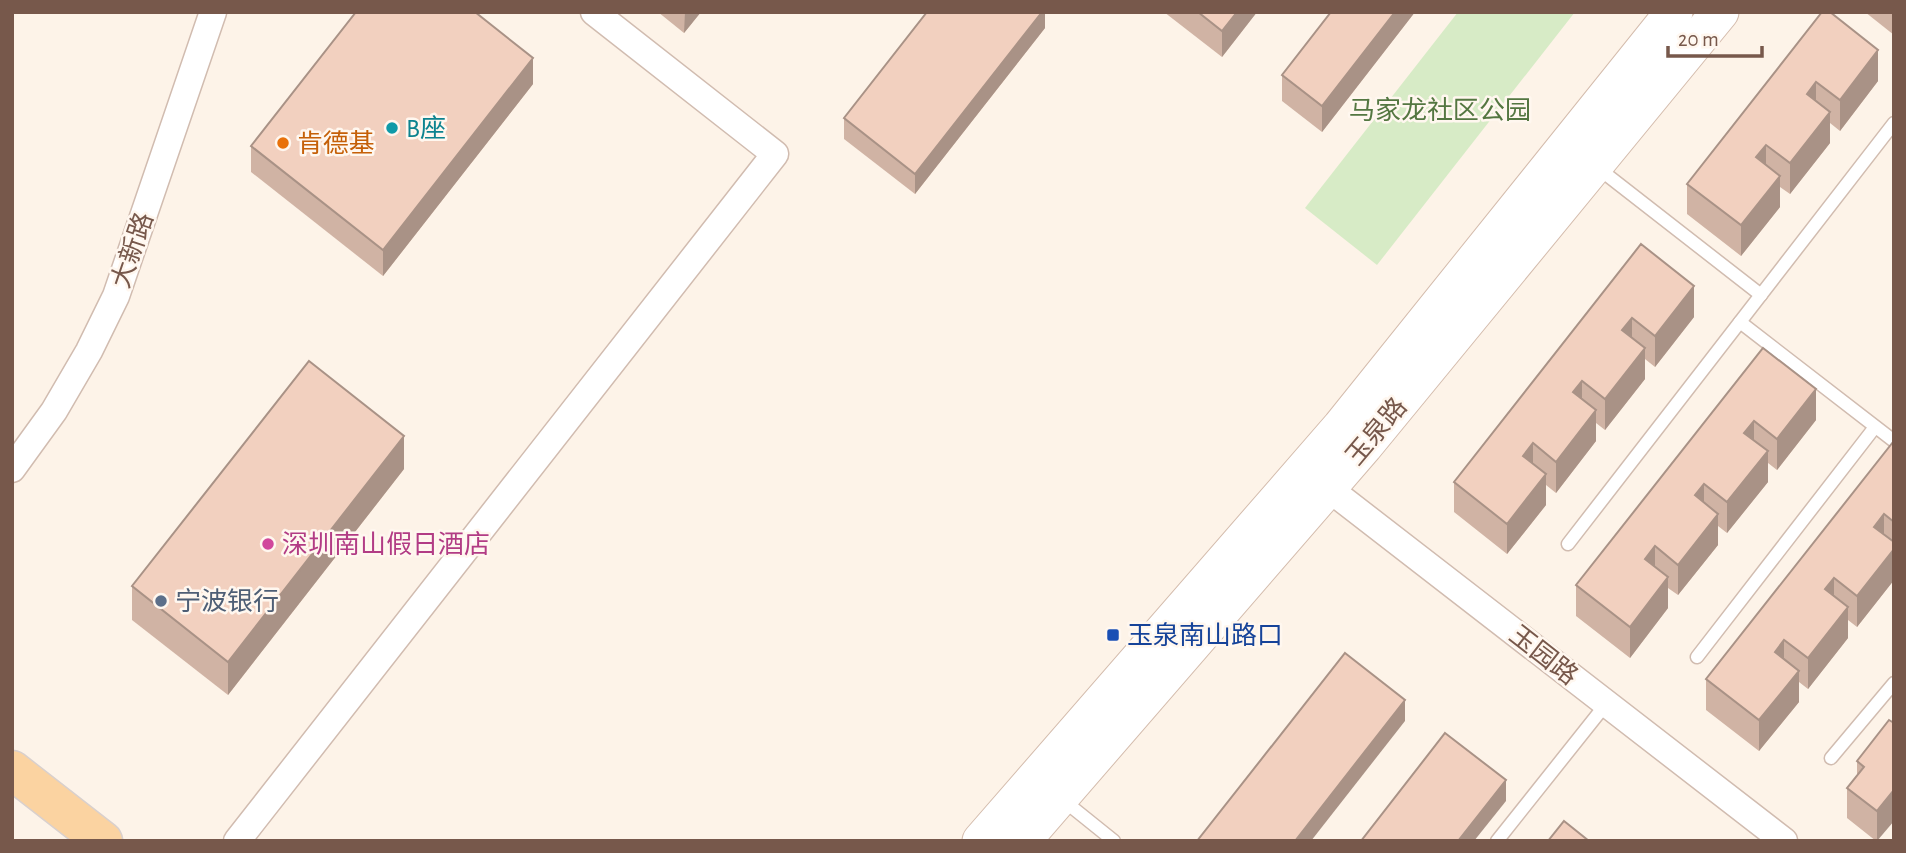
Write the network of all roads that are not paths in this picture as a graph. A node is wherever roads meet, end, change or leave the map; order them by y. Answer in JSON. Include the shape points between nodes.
{"nodes":[{"id":1,"x":213,"y":12,"type":"edge"},
{"id":2,"x":594,"y":12,"type":"edge"},
{"id":3,"x":1674,"y":12,"type":"edge"},
{"id":4,"x":1720,"y":12,"type":"edge"},
{"id":5,"x":1894,"y":123,"type":"edge"},
{"id":6,"x":1595,"y":165,"type":"junction"},
{"id":7,"x":1761,"y":295,"type":"junction"},
{"id":8,"x":1740,"y":322,"type":"junction"},
{"id":9,"x":1875,"y":427,"type":"junction"},
{"id":10,"x":1894,"y":441,"type":"edge"},
{"id":11,"x":12,"y":469,"type":"edge"},
{"id":12,"x":1315,"y":479,"type":"junction"},
{"id":13,"x":1568,"y":544,"type":"dead end"},
{"id":14,"x":1697,"y":657,"type":"dead end"},
{"id":15,"x":1894,"y":683,"type":"edge"},
{"id":16,"x":1606,"y":704,"type":"junction"},
{"id":17,"x":1831,"y":758,"type":"dead end"},
{"id":18,"x":12,"y":770,"type":"edge"},
{"id":19,"x":1047,"y":788,"type":"junction"},
{"id":20,"x":103,"y":841,"type":"edge"},
{"id":21,"x":237,"y":841,"type":"edge"},
{"id":22,"x":981,"y":841,"type":"edge"},
{"id":23,"x":1021,"y":841,"type":"edge"},
{"id":24,"x":1114,"y":841,"type":"edge"},
{"id":25,"x":1497,"y":841,"type":"edge"},
{"id":26,"x":1784,"y":841,"type":"edge"}],
"edges":[{"from":1,"to":11,"type":"street","name":"大新路","via":[[116,296],[54,411]]},
{"from":2,"to":21,"type":"street","via":[[775,154]]},
{"from":3,"to":12,"type":"street","name":"玉泉路","via":[[1349,416]]},
{"from":4,"to":6,"type":"street","name":"玉泉路"},
{"from":5,"to":7,"type":"lane"},
{"from":6,"to":7,"type":"lane"},
{"from":6,"to":12,"type":"street","name":"玉泉路"},
{"from":7,"to":8,"type":"lane"},
{"from":8,"to":9,"type":"lane"},
{"from":8,"to":13,"type":"lane"},
{"from":9,"to":10,"type":"lane"},
{"from":9,"to":14,"type":"lane"},
{"from":12,"to":16,"type":"street","name":"玉园路"},
{"from":12,"to":19,"type":"street","name":"玉泉路"},
{"from":15,"to":17,"type":"lane"},
{"from":16,"to":25,"type":"lane"},
{"from":16,"to":26,"type":"street","name":"玉园路"},
{"from":18,"to":20,"type":"main road"},
{"from":19,"to":22,"type":"street","name":"玉泉路"},
{"from":19,"to":23,"type":"street","name":"玉泉路"},
{"from":19,"to":24,"type":"lane"}]}
